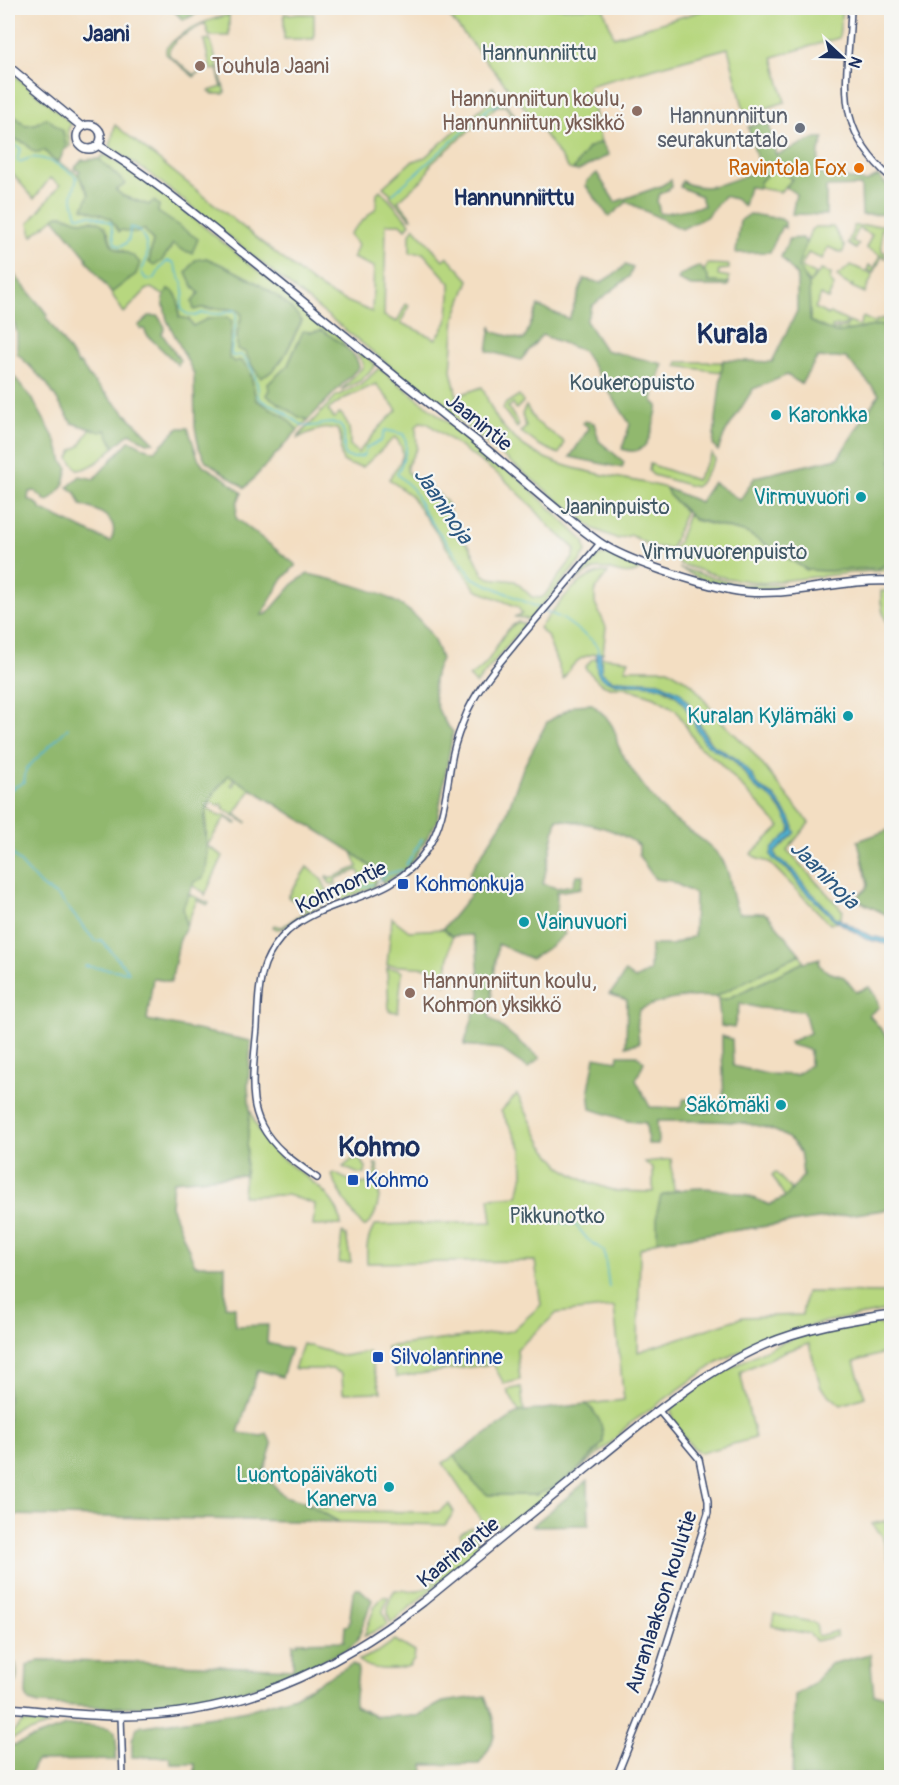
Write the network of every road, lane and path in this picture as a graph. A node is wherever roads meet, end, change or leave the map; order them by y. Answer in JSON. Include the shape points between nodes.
{"nodes":[{"id":1,"x":851,"y":8,"type":"edge"},
{"id":2,"x":8,"y":66,"type":"edge"},
{"id":3,"x":82,"y":128,"type":"junction"},
{"id":4,"x":98,"y":145,"type":"junction"},
{"id":5,"x":891,"y":180,"type":"edge"},
{"id":6,"x":600,"y":543,"type":"junction"},
{"id":7,"x":891,"y":581,"type":"edge"},
{"id":8,"x":317,"y":1178,"type":"dead end"},
{"id":9,"x":891,"y":1314,"type":"edge"},
{"id":10,"x":659,"y":1411,"type":"junction"},
{"id":11,"x":8,"y":1708,"type":"edge"},
{"id":12,"x":121,"y":1716,"type":"junction"},
{"id":13,"x":123,"y":1778,"type":"edge"},
{"id":14,"x":616,"y":1778,"type":"edge"}],
"edges":[{"from":1,"to":5,"type":"street","via":[[848,111],[865,151]]},
{"from":2,"to":3,"type":"main road"},
{"from":3,"to":4,"type":"main road","via":[[98,128]]},
{"from":3,"to":4,"type":"main road","via":[[77,135],[81,146],[90,149]]},
{"from":4,"to":6,"type":"main road","name":"Jaanintie","via":[[164,189]]},
{"from":6,"to":7,"type":"main road","name":"Jaanintie","via":[[655,567],[744,592]]},
{"from":6,"to":8,"type":"street","name":"Kohmontie","via":[[485,681],[466,714],[454,746],[439,827],[423,854],[383,888],[295,926],[278,941],[265,965],[253,1073],[254,1103],[271,1141]]},
{"from":9,"to":10,"type":"main road","name":"Kaarinantie","via":[[808,1330],[766,1344],[728,1363]]},
{"from":10,"to":12,"type":"main road","name":"Kaarinantie","via":[[423,1602],[342,1658],[245,1698],[180,1711]]},
{"from":10,"to":14,"type":"street","name":"Auranlaakson koulutie","via":[[699,1459],[708,1513],[654,1684]]},
{"from":11,"to":12,"type":"main road","name":"Kaarinantie"},
{"from":12,"to":13,"type":"street"}]}
